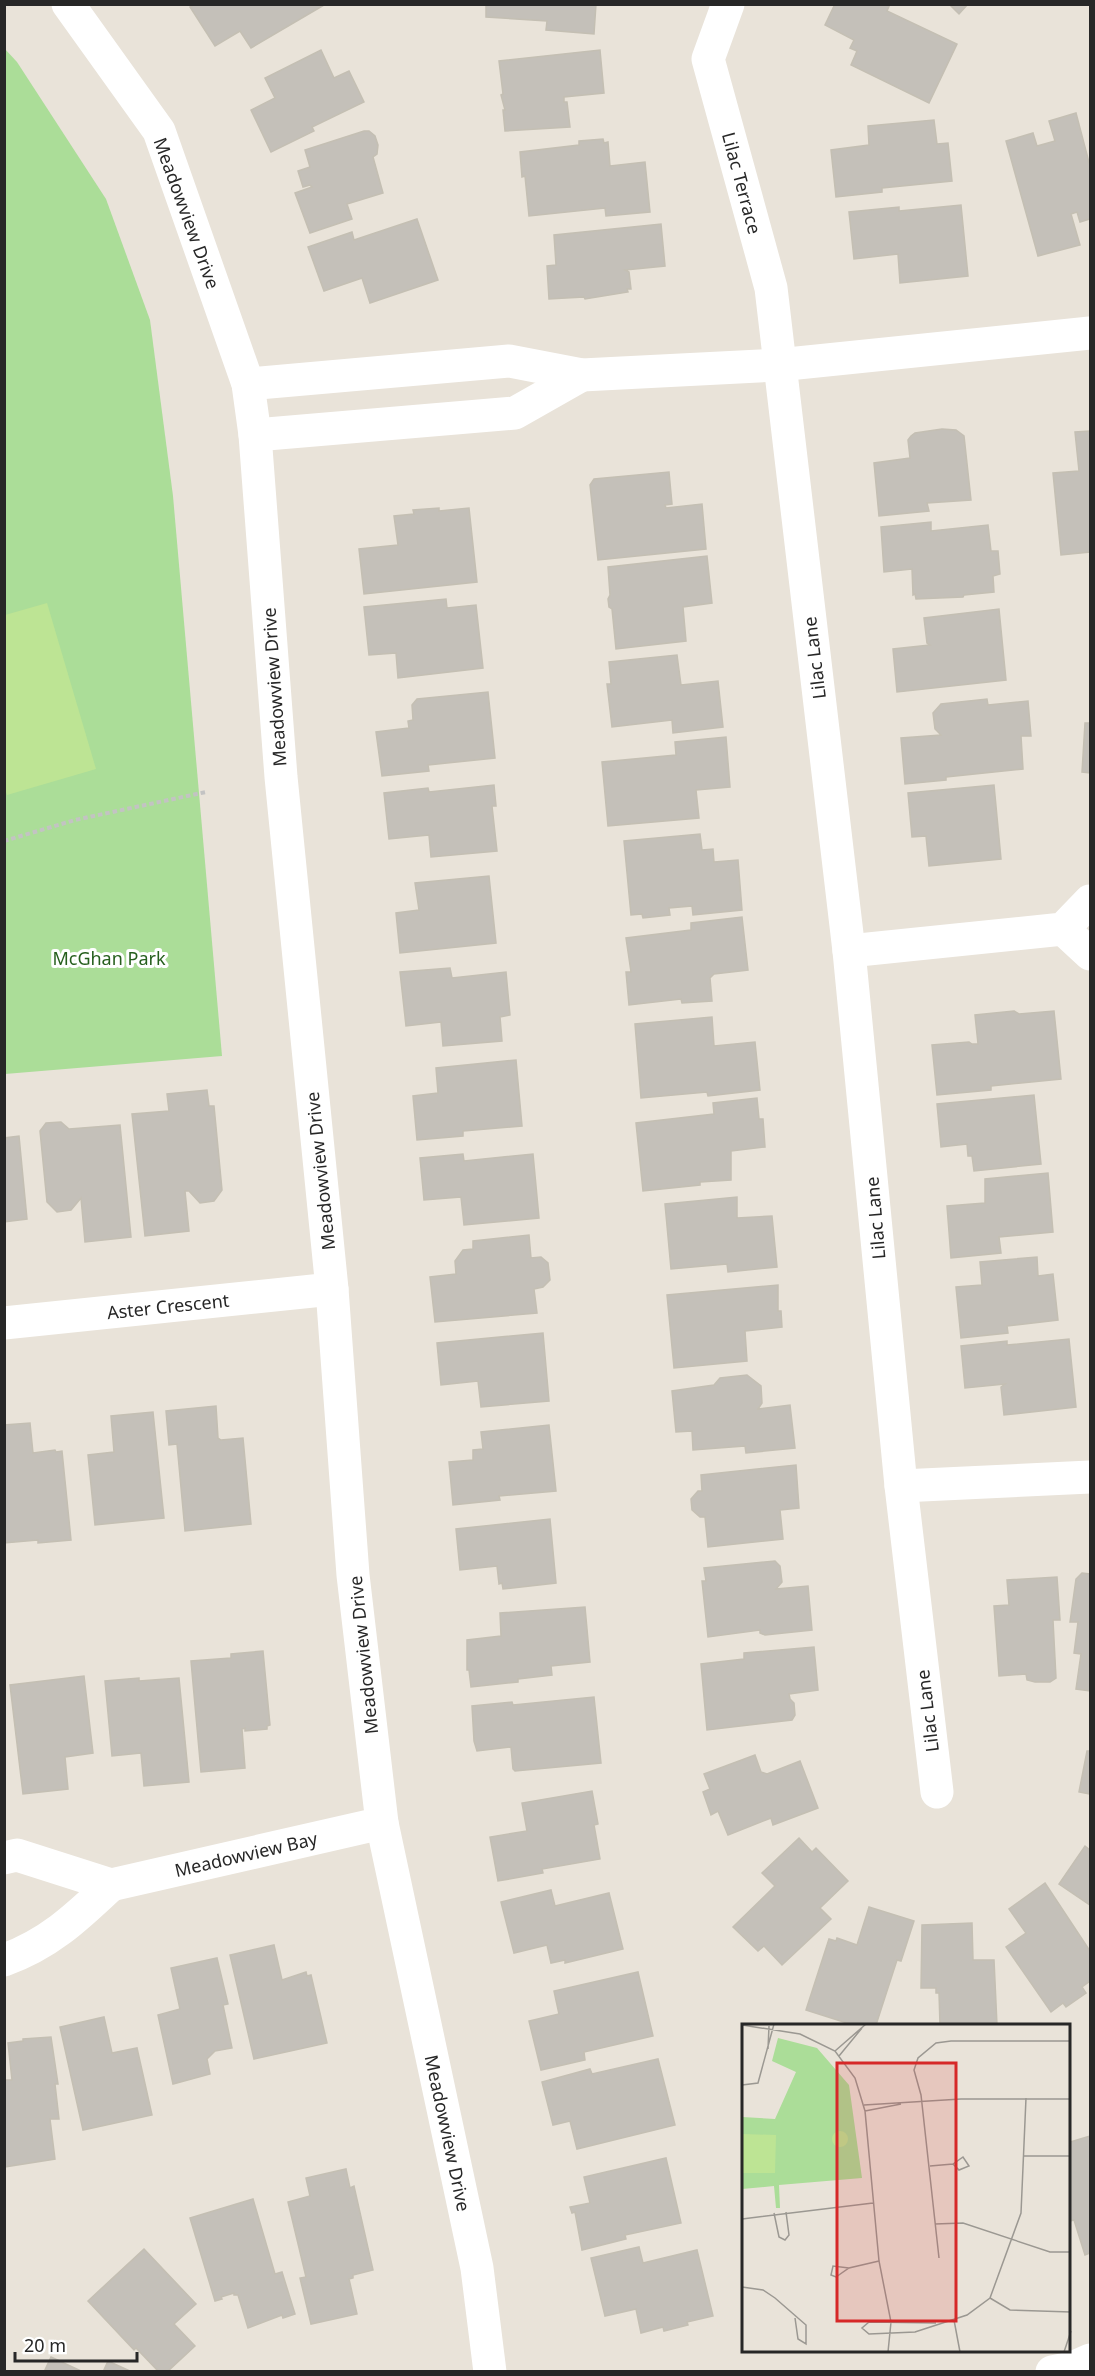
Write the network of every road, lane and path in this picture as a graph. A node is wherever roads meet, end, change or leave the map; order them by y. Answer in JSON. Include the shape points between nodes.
{"nodes":[{"id":1,"x":68,"y":4,"type":"edge"},
{"id":2,"x":728,"y":4,"type":"edge"},
{"id":3,"x":1090,"y":333,"type":"edge"},
{"id":4,"x":778,"y":365,"type":"junction"},
{"id":5,"x":582,"y":375,"type":"junction"},
{"id":6,"x":248,"y":384,"type":"junction"},
{"id":7,"x":255,"y":435,"type":"junction"},
{"id":8,"x":206,"y":792,"type":"dead end"},
{"id":9,"x":4,"y":841,"type":"edge"},
{"id":10,"x":1090,"y":901,"type":"edge"},
{"id":11,"x":1064,"y":929,"type":"junction"},
{"id":12,"x":849,"y":951,"type":"junction"},
{"id":13,"x":1090,"y":954,"type":"edge"},
{"id":14,"x":332,"y":1288,"type":"junction"},
{"id":15,"x":4,"y":1323,"type":"edge"},
{"id":16,"x":1090,"y":1477,"type":"edge"},
{"id":17,"x":901,"y":1486,"type":"junction"},
{"id":18,"x":937,"y":1792,"type":"dead end"},
{"id":19,"x":382,"y":1823,"type":"junction"},
{"id":20,"x":4,"y":1858,"type":"edge"},
{"id":21,"x":111,"y":1885,"type":"junction"},
{"id":22,"x":4,"y":1960,"type":"edge"},
{"id":23,"x":490,"y":2372,"type":"edge"}],
"edges":[{"from":1,"to":6,"type":"street","name":"Meadowview Drive","via":[[159,131]]},
{"from":2,"to":4,"type":"street","name":"Lilac Terrace","via":[[708,59],[771,288]]},
{"from":3,"to":4,"type":"street"},
{"from":4,"to":5,"type":"street"},
{"from":4,"to":12,"type":"street","name":"Lilac Lane"},
{"from":5,"to":6,"type":"street","via":[[509,361]]},
{"from":5,"to":7,"type":"street","via":[[515,413]]},
{"from":6,"to":7,"type":"street","name":"Meadowview Drive"},
{"from":7,"to":14,"type":"street","name":"Meadowview Drive","via":[[281,777]]},
{"from":8,"to":9,"type":"path","via":[[75,820]]},
{"from":10,"to":11,"type":"street"},
{"from":11,"to":12,"type":"street"},
{"from":11,"to":13,"type":"street"},
{"from":12,"to":17,"type":"street","name":"Lilac Lane"},
{"from":14,"to":15,"type":"street","name":"Aster Crescent"},
{"from":14,"to":19,"type":"street","name":"Meadowview Drive","via":[[353,1575]]},
{"from":16,"to":17,"type":"street"},
{"from":17,"to":18,"type":"street","name":"Lilac Lane"},
{"from":19,"to":21,"type":"street","name":"Meadowview Bay"},
{"from":19,"to":23,"type":"street","name":"Meadowview Drive","via":[[477,2268]]},
{"from":20,"to":21,"type":"street","via":[[17,1855]]},
{"from":21,"to":22,"type":"street","via":[[67,1926],[26,1952]]}]}
